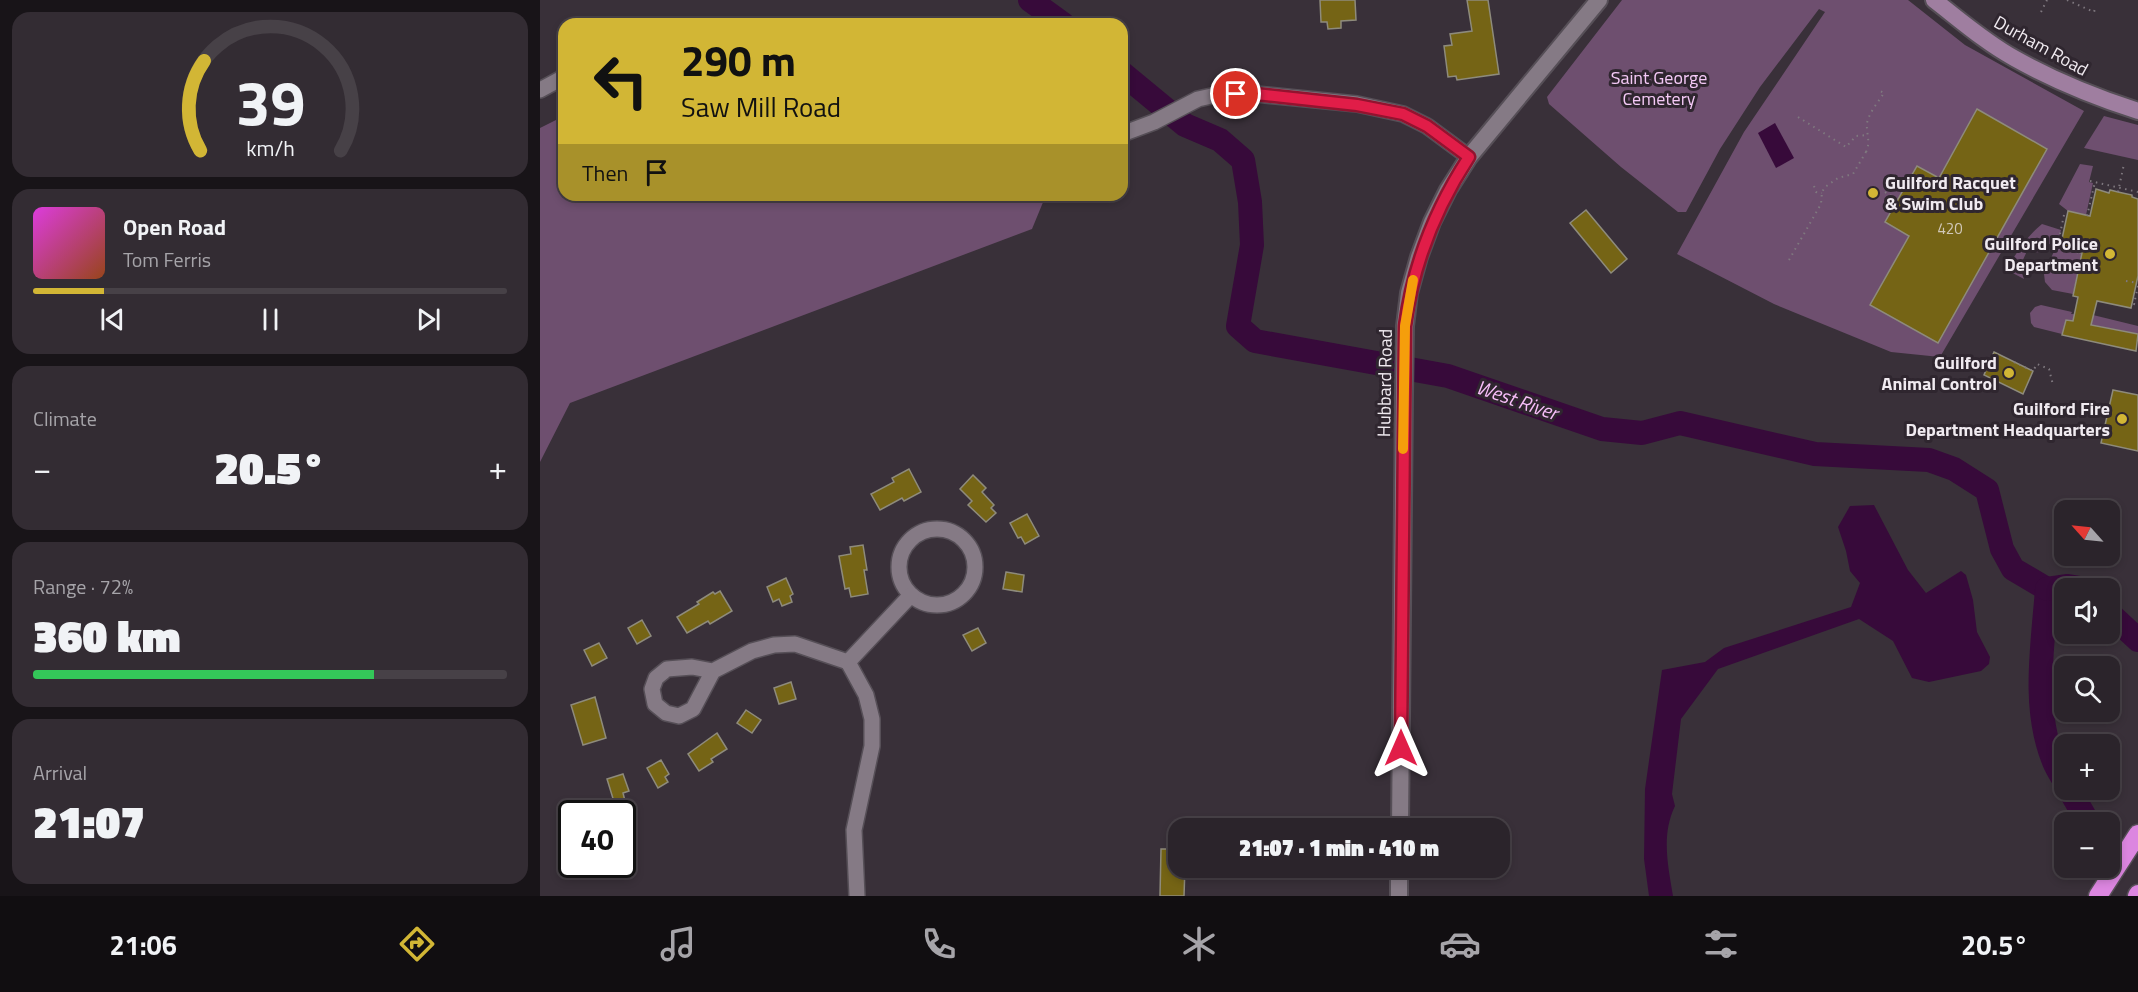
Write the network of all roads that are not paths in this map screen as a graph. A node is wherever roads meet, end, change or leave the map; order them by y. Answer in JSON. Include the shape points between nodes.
{"nodes":[{"id":1,"x":1599,"y":0,"type":"edge"},
{"id":2,"x":1934,"y":0,"type":"edge"},
{"id":3,"x":558,"y":80,"type":"edge"},
{"id":4,"x":540,"y":90,"type":"edge"},
{"id":5,"x":2138,"y":111,"type":"edge"},
{"id":6,"x":1128,"y":132,"type":"edge"},
{"id":7,"x":1469,"y":157,"type":"junction"},
{"id":8,"x":910,"y":595,"type":"junction"},
{"id":9,"x":848,"y":662,"type":"junction"},
{"id":10,"x":713,"y":671,"type":"dead end"},
{"id":11,"x":1400,"y":818,"type":"edge"},
{"id":12,"x":2138,"y":834,"type":"edge"},
{"id":13,"x":1399,"y":878,"type":"edge"},
{"id":14,"x":857,"y":896,"type":"edge"},
{"id":15,"x":1399,"y":896,"type":"edge"},
{"id":16,"x":2098,"y":896,"type":"edge"}],
"edges":[{"from":1,"to":7,"type":"street","name":"Hubbard Road"},
{"from":2,"to":5,"type":"main road","name":"Durham Road","via":[[2013,58],[2075,89]]},
{"from":3,"to":4,"type":"street"},
{"from":6,"to":7,"type":"street","via":[[1198,99],[1246,94],[1381,108],[1403,114]]},
{"from":7,"to":11,"type":"street","name":"Hubbard Road","via":[[1448,190],[1422,248],[1409,293],[1405,326]]},
{"from":8,"to":8,"type":"street","via":[[922,603],[939,605],[957,600],[974,575],[974,559],[966,543],[939,529],[925,531],[911,540],[899,566]]},
{"from":8,"to":9,"type":"street"},
{"from":9,"to":10,"type":"street","via":[[795,644],[774,645],[752,651]]},
{"from":9,"to":14,"type":"street","via":[[866,695],[872,719],[872,746],[855,831]]},
{"from":12,"to":16,"type":"highway"},
{"from":13,"to":15,"type":"street"}]}
